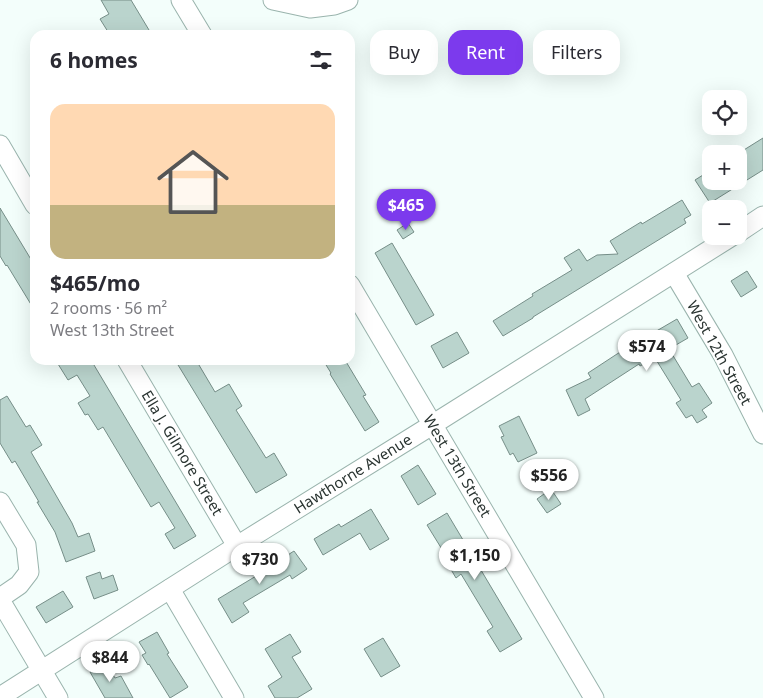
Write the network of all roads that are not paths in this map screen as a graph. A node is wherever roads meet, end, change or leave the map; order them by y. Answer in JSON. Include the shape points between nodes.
{"nodes":[{"id":1,"x":181,"y":0,"type":"edge"},
{"id":2,"x":273,"y":0,"type":"edge"},
{"id":3,"x":348,"y":0,"type":"edge"},
{"id":4,"x":199,"y":30,"type":"edge"},
{"id":5,"x":0,"y":146,"type":"edge"},
{"id":6,"x":30,"y":197,"type":"edge"},
{"id":7,"x":763,"y":216,"type":"edge"},
{"id":8,"x":747,"y":227,"type":"edge"},
{"id":9,"x":718,"y":245,"type":"edge"},
{"id":10,"x":674,"y":273,"type":"junction"},
{"id":11,"x":355,"y":294,"type":"edge"},
{"id":12,"x":130,"y":365,"type":"edge"},
{"id":13,"x":432,"y":425,"type":"junction"},
{"id":14,"x":763,"y":434,"type":"edge"},
{"id":15,"x":0,"y":502,"type":"edge"},
{"id":16,"x":237,"y":546,"type":"junction"},
{"id":17,"x":170,"y":589,"type":"junction"},
{"id":18,"x":0,"y":599,"type":"edge"},
{"id":19,"x":41,"y":671,"type":"junction"},
{"id":20,"x":0,"y":697,"type":"edge"},
{"id":21,"x":58,"y":698,"type":"edge"},
{"id":22,"x":234,"y":698,"type":"edge"},
{"id":23,"x":594,"y":698,"type":"edge"}],
"edges":[{"from":1,"to":4,"type":"street"},
{"from":2,"to":3,"type":"street","via":[[310,8],[334,6]]},
{"from":5,"to":6,"type":"street"},
{"from":7,"to":8,"type":"street"},
{"from":9,"to":10,"type":"street","name":"Hawthorne Avenue"},
{"from":10,"to":13,"type":"street","name":"Hawthorne Avenue"},
{"from":10,"to":14,"type":"street","name":"West 12th Street","via":[[723,355]]},
{"from":11,"to":13,"type":"street","name":"West 13th Street"},
{"from":12,"to":16,"type":"street","name":"Ella J. Gilmore Street"},
{"from":13,"to":16,"type":"street","name":"Hawthorne Avenue"},
{"from":13,"to":23,"type":"street","name":"West 13th Street"},
{"from":15,"to":18,"type":"street","via":[[26,545],[29,572],[19,585]]},
{"from":16,"to":17,"type":"street","name":"Hawthorne Avenue"},
{"from":17,"to":19,"type":"street","name":"Hawthorne Avenue"},
{"from":17,"to":22,"type":"street"},
{"from":18,"to":19,"type":"street"},
{"from":19,"to":20,"type":"street","name":"Hawthorne Avenue"},
{"from":19,"to":21,"type":"street"}]}
